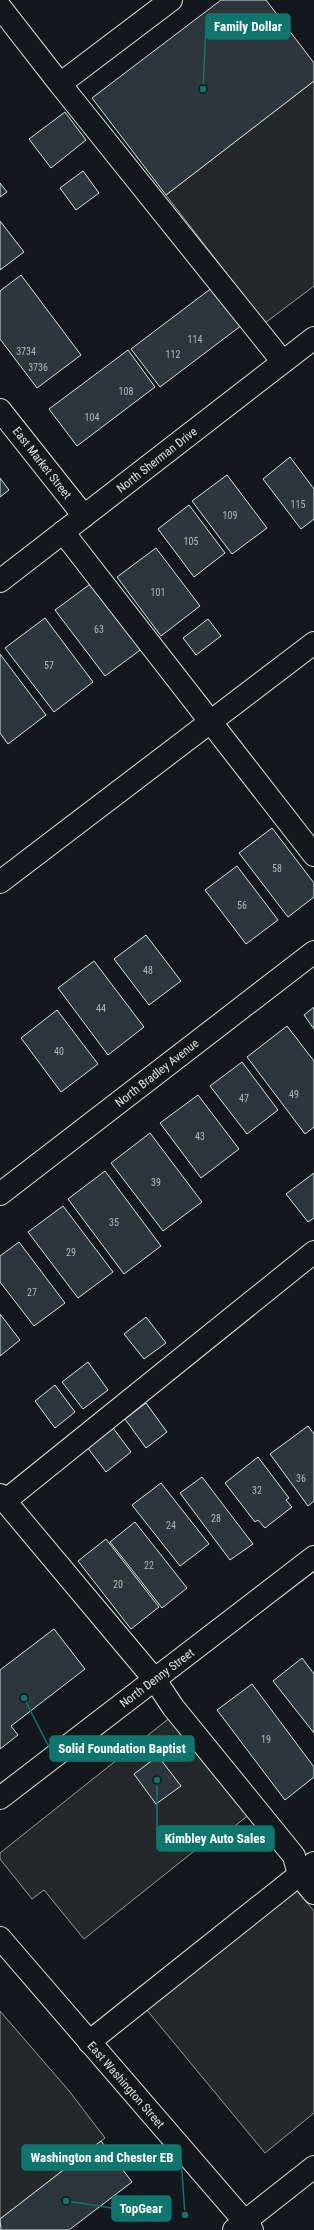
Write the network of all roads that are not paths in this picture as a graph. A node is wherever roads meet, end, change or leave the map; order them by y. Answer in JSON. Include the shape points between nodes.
{"nodes":[{"id":1,"x":170,"y":0,"type":"edge"},
{"id":2,"x":0,"y":6,"type":"edge"},
{"id":3,"x":60,"y":84,"type":"junction"},
{"id":4,"x":314,"y":338,"type":"edge"},
{"id":5,"x":283,"y":362,"type":"junction"},
{"id":6,"x":0,"y":410,"type":"edge"},
{"id":7,"x":84,"y":516,"type":"junction"},
{"id":8,"x":63,"y":532,"type":"junction"},
{"id":9,"x":0,"y":581,"type":"edge"},
{"id":10,"x":314,"y":643,"type":"edge"},
{"id":11,"x":212,"y":722,"type":"junction"},
{"id":12,"x":314,"y":854,"type":"edge"},
{"id":13,"x":0,"y":882,"type":"edge"},
{"id":14,"x":314,"y":952,"type":"edge"},
{"id":15,"x":0,"y":1194,"type":"edge"},
{"id":16,"x":314,"y":1252,"type":"edge"},
{"id":17,"x":2,"y":1498,"type":"edge"},
{"id":18,"x":314,"y":1557,"type":"edge"},
{"id":19,"x":155,"y":1680,"type":"junction"},
{"id":20,"x":0,"y":1798,"type":"edge"},
{"id":21,"x":307,"y":1869,"type":"edge"},
{"id":22,"x":314,"y":1893,"type":"edge"},
{"id":23,"x":0,"y":1938,"type":"edge"},
{"id":24,"x":89,"y":2042,"type":"junction"},
{"id":25,"x":314,"y":2167,"type":"edge"},
{"id":26,"x":243,"y":2227,"type":"edge"}],
"edges":[{"from":1,"to":3,"type":"street"},
{"from":2,"to":3,"type":"street"},
{"from":3,"to":5,"type":"street"},
{"from":4,"to":5,"type":"street","name":"North Sherman Drive"},
{"from":5,"to":7,"type":"street","name":"North Sherman Drive"},
{"from":6,"to":7,"type":"street","name":"East Market Street"},
{"from":7,"to":8,"type":"street","name":"North Sherman Drive"},
{"from":8,"to":9,"type":"street","name":"North Sherman Drive"},
{"from":8,"to":11,"type":"street"},
{"from":10,"to":11,"type":"street"},
{"from":11,"to":12,"type":"street"},
{"from":11,"to":13,"type":"street"},
{"from":14,"to":15,"type":"street","name":"North Bradley Avenue"},
{"from":16,"to":17,"type":"street"},
{"from":17,"to":19,"type":"street"},
{"from":18,"to":19,"type":"street","name":"North Denny Street"},
{"from":19,"to":20,"type":"street","name":"North Denny Street"},
{"from":19,"to":21,"type":"street","via":[[173,1707]]},
{"from":21,"to":22,"type":"street"},
{"from":21,"to":24,"type":"street"},
{"from":23,"to":24,"type":"street","name":"East Washington Street"},
{"from":24,"to":26,"type":"street","name":"East Washington Street"},
{"from":25,"to":26,"type":"street"}]}
